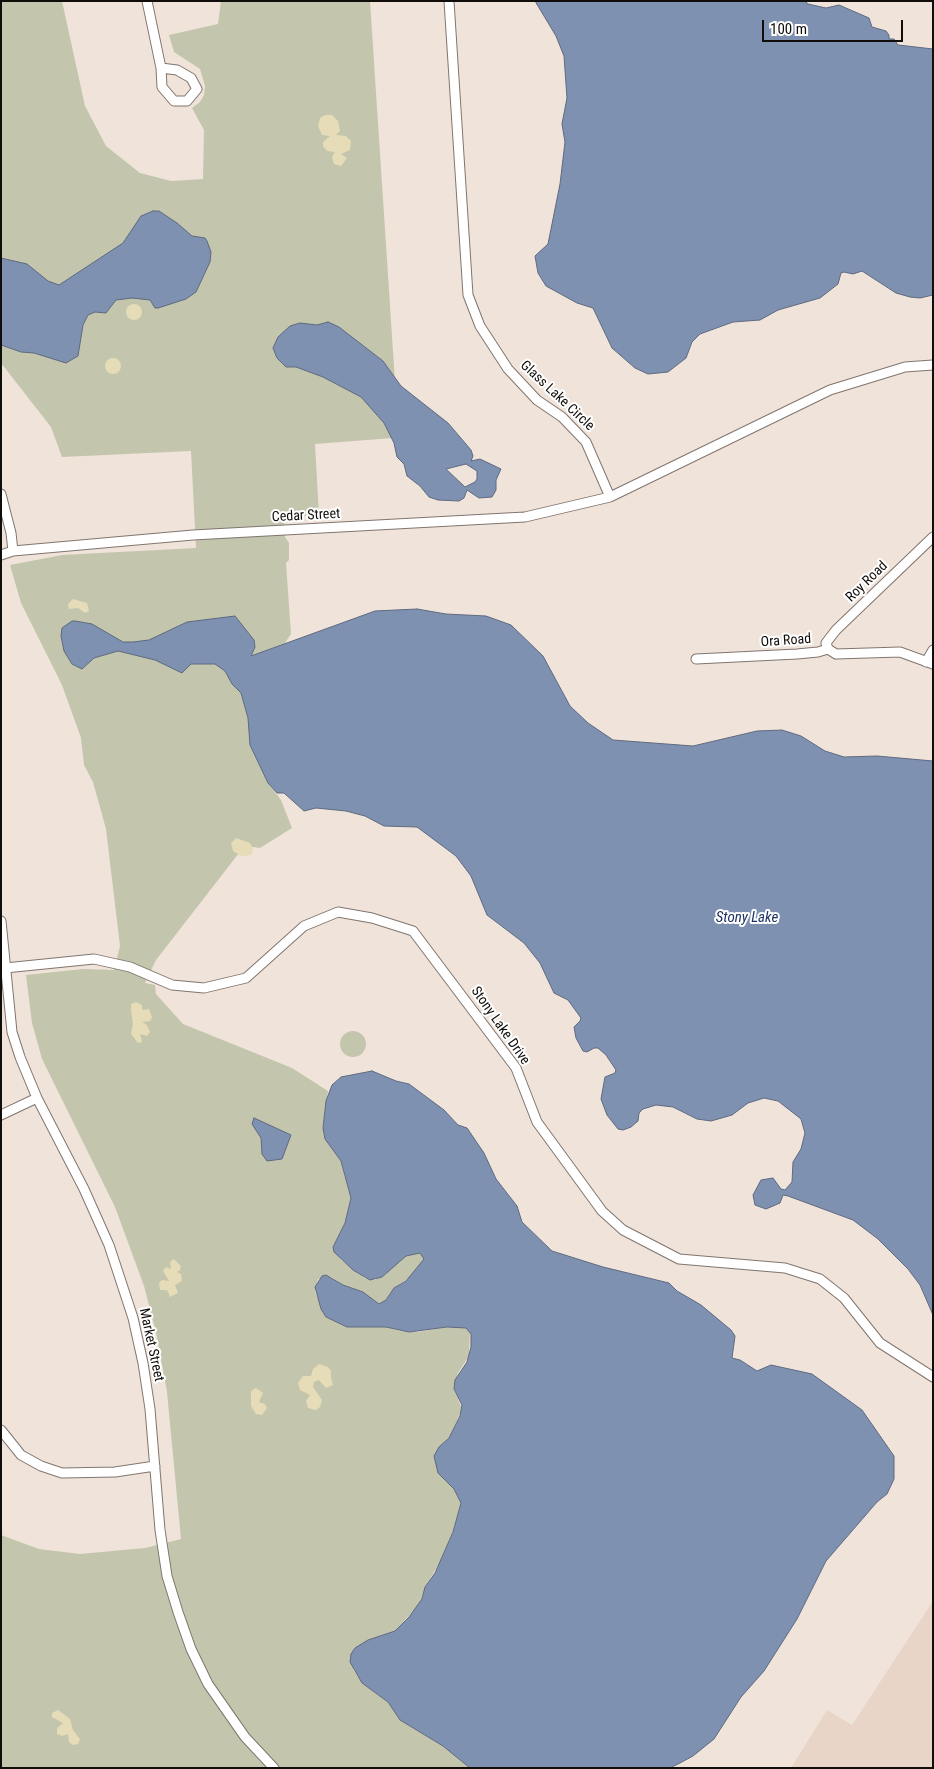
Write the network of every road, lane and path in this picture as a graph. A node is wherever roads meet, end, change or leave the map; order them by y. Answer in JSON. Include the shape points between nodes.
{"nodes":[{"id":1,"x":147,"y":1,"type":"edge"},
{"id":2,"x":449,"y":1,"type":"edge"},
{"id":3,"x":161,"y":68,"type":"junction"},
{"id":4,"x":933,"y":366,"type":"edge"},
{"id":5,"x":1,"y":494,"type":"edge"},
{"id":6,"x":610,"y":497,"type":"junction"},
{"id":7,"x":933,"y":538,"type":"edge"},
{"id":8,"x":13,"y":551,"type":"junction"},
{"id":9,"x":1,"y":556,"type":"edge"},
{"id":10,"x":828,"y":649,"type":"junction"},
{"id":11,"x":933,"y":650,"type":"edge"},
{"id":12,"x":696,"y":659,"type":"dead end"},
{"id":13,"x":930,"y":663,"type":"edge"},
{"id":14,"x":1,"y":921,"type":"edge"},
{"id":15,"x":6,"y":968,"type":"junction"},
{"id":16,"x":37,"y":1098,"type":"junction"},
{"id":17,"x":1,"y":1115,"type":"edge"},
{"id":18,"x":933,"y":1377,"type":"edge"},
{"id":19,"x":1,"y":1430,"type":"edge"},
{"id":20,"x":155,"y":1466,"type":"junction"},
{"id":21,"x":274,"y":1768,"type":"edge"}],
"edges":[{"from":1,"to":3,"type":"street"},
{"from":2,"to":6,"type":"street","name":"Glass Lake Circle","via":[[468,295],[480,326],[508,369],[537,400],[562,418],[586,442]]},
{"from":3,"to":3,"type":"street","via":[[162,87],[174,101],[187,101],[197,89],[191,78],[177,70]]},
{"from":4,"to":6,"type":"street","via":[[905,367],[830,390]]},
{"from":5,"to":8,"type":"street","via":[[12,534]]},
{"from":6,"to":8,"type":"street","name":"Cedar Street","via":[[525,518],[193,535]]},
{"from":7,"to":10,"type":"street","name":"Roy Road","via":[[836,630],[826,643]]},
{"from":8,"to":9,"type":"street","name":"Cedar Street"},
{"from":10,"to":12,"type":"street","name":"Ora Road","via":[[798,654]]},
{"from":10,"to":13,"type":"street","name":"Ora Road","via":[[836,654],[900,652]]},
{"from":11,"to":13,"type":"street"},
{"from":14,"to":15,"type":"street","name":"Market Street"},
{"from":15,"to":16,"type":"street","name":"Market Street","via":[[12,1032]]},
{"from":15,"to":18,"type":"street","name":"Stony Lake Drive","via":[[94,959],[130,967],[172,985],[204,988],[246,978],[304,926],[338,912],[372,918],[413,931],[516,1068],[537,1122],[602,1211],[623,1230],[679,1259],[785,1268],[820,1279],[844,1298],[880,1343]]},
{"from":16,"to":17,"type":"street"},
{"from":16,"to":20,"type":"street","name":"Market Street","via":[[109,1245],[126,1293],[143,1362]]},
{"from":19,"to":20,"type":"street","via":[[21,1455],[62,1473],[115,1472]]},
{"from":20,"to":21,"type":"street","name":"Market Street","via":[[167,1576],[191,1649],[208,1684],[231,1718]]}]}
